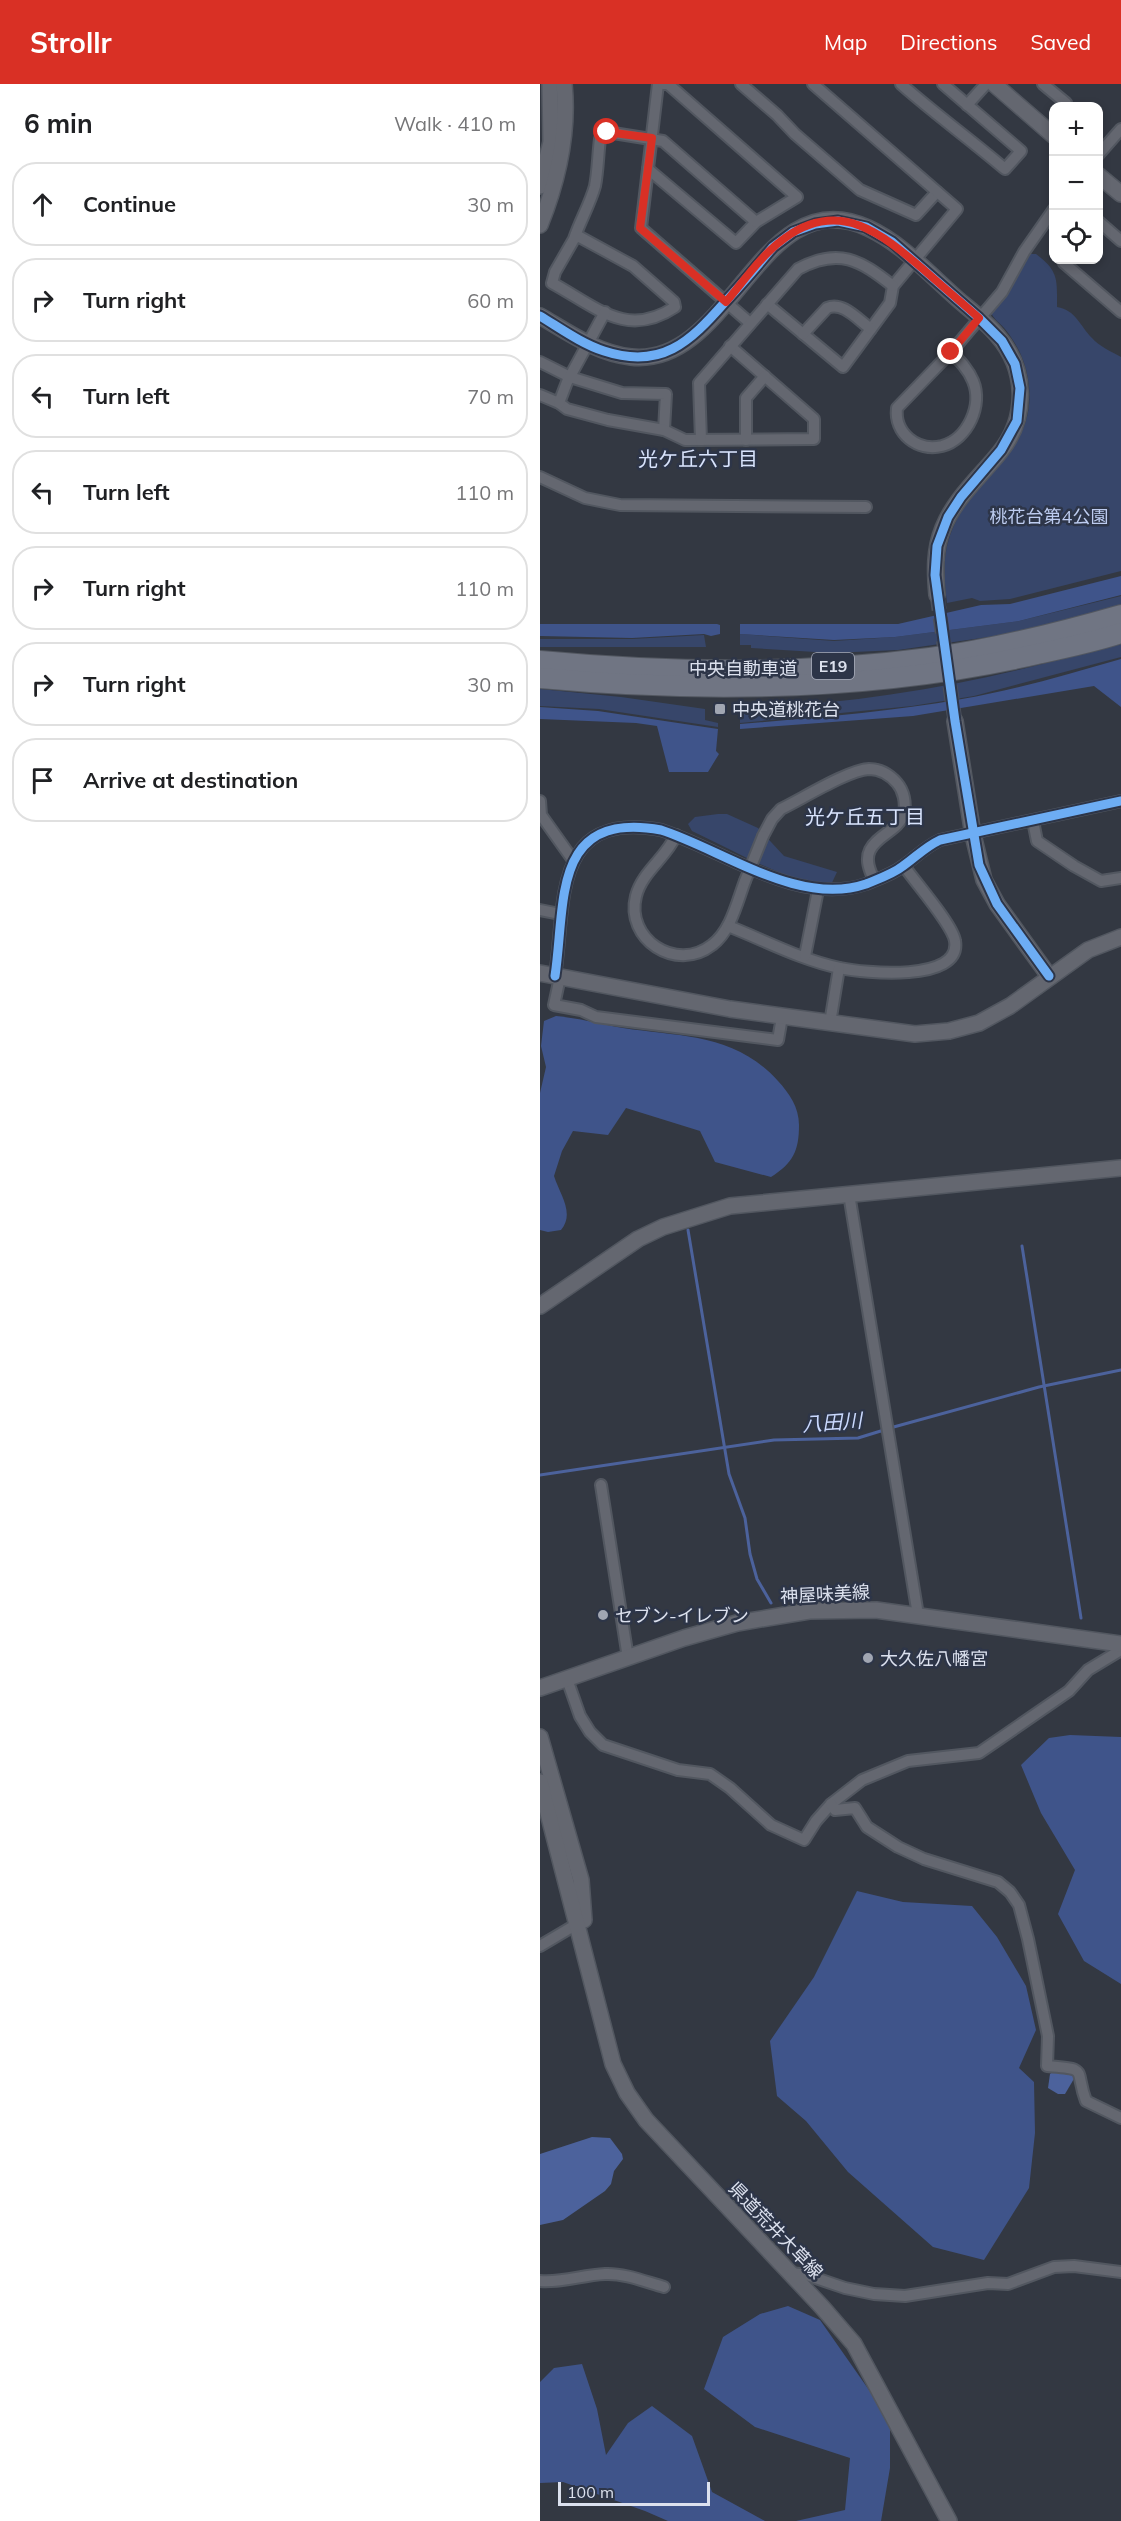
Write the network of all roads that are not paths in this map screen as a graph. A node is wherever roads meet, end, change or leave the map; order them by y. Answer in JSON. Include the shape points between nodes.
{"nodes":[{"id":1,"x":550,"y":84,"type":"edge"},
{"id":2,"x":564,"y":84,"type":"edge"},
{"id":3,"x":658,"y":84,"type":"edge"},
{"id":4,"x":663,"y":84,"type":"edge"},
{"id":5,"x":741,"y":84,"type":"edge"},
{"id":6,"x":813,"y":84,"type":"edge"},
{"id":7,"x":901,"y":84,"type":"edge"},
{"id":8,"x":943,"y":84,"type":"edge"},
{"id":9,"x":986,"y":84,"type":"edge"},
{"id":10,"x":994,"y":84,"type":"edge"},
{"id":11,"x":1043,"y":84,"type":"edge"},
{"id":12,"x":1056,"y":88,"type":"edge"},
{"id":13,"x":1065,"y":102,"type":"edge"},
{"id":14,"x":967,"y":105,"type":"junction"},
{"id":15,"x":1121,"y":129,"type":"edge"},
{"id":16,"x":1049,"y":132,"type":"edge"},
{"id":17,"x":652,"y":138,"type":"junction"},
{"id":18,"x":1117,"y":143,"type":"edge"},
{"id":19,"x":1103,"y":152,"type":"edge"},
{"id":20,"x":648,"y":169,"type":"junction"},
{"id":21,"x":1103,"y":179,"type":"edge"},
{"id":22,"x":540,"y":186,"type":"edge"},
{"id":23,"x":937,"y":192,"type":"junction"},
{"id":24,"x":1121,"y":194,"type":"edge"},
{"id":25,"x":1052,"y":210,"type":"edge"},
{"id":26,"x":756,"y":222,"type":"junction"},
{"id":27,"x":540,"y":225,"type":"edge"},
{"id":28,"x":1103,"y":225,"type":"edge"},
{"id":29,"x":576,"y":235,"type":"junction"},
{"id":30,"x":1121,"y":241,"type":"edge"},
{"id":31,"x":914,"y":261,"type":"junction"},
{"id":32,"x":1066,"y":264,"type":"edge"},
{"id":33,"x":893,"y":286,"type":"junction"},
{"id":34,"x":726,"y":302,"type":"junction"},
{"id":35,"x":767,"y":304,"type":"junction"},
{"id":36,"x":605,"y":312,"type":"junction"},
{"id":37,"x":1121,"y":312,"type":"edge"},
{"id":38,"x":540,"y":316,"type":"edge"},
{"id":39,"x":979,"y":318,"type":"junction"},
{"id":40,"x":750,"y":323,"type":"junction"},
{"id":41,"x":871,"y":329,"type":"junction"},
{"id":42,"x":803,"y":334,"type":"junction"},
{"id":43,"x":587,"y":343,"type":"junction"},
{"id":44,"x":730,"y":346,"type":"junction"},
{"id":45,"x":951,"y":352,"type":"junction"},
{"id":46,"x":540,"y":362,"type":"edge"},
{"id":47,"x":765,"y":376,"type":"junction"},
{"id":48,"x":570,"y":377,"type":"junction"},
{"id":49,"x":540,"y":395,"type":"edge"},
{"id":50,"x":559,"y":403,"type":"junction"},
{"id":51,"x":664,"y":430,"type":"junction"},
{"id":52,"x":701,"y":440,"type":"junction"},
{"id":53,"x":746,"y":440,"type":"junction"},
{"id":54,"x":540,"y":477,"type":"edge"},
{"id":55,"x":866,"y":507,"type":"dead end"},
{"id":56,"x":937,"y":595,"type":"tunnel mouth"},
{"id":57,"x":1121,"y":615,"type":"edge"},
{"id":58,"x":1121,"y":633,"type":"edge"},
{"id":59,"x":540,"y":661,"type":"edge"},
{"id":60,"x":540,"y":678,"type":"edge"},
{"id":61,"x":955,"y":721,"type":"tunnel mouth"},
{"id":62,"x":540,"y":801,"type":"edge"},
{"id":63,"x":1121,"y":801,"type":"edge"},
{"id":64,"x":1033,"y":821,"type":"junction"},
{"id":65,"x":676,"y":835,"type":"junction"},
{"id":66,"x":973,"y":835,"type":"junction"},
{"id":67,"x":573,"y":860,"type":"junction"},
{"id":68,"x":903,"y":866,"type":"junction"},
{"id":69,"x":1121,"y":878,"type":"edge"},
{"id":70,"x":874,"y":880,"type":"junction"},
{"id":71,"x":818,"y":890,"type":"junction"},
{"id":72,"x":540,"y":910,"type":"edge"},
{"id":73,"x":560,"y":914,"type":"junction"},
{"id":74,"x":728,"y":926,"type":"junction"},
{"id":75,"x":1121,"y":937,"type":"edge"},
{"id":76,"x":805,"y":956,"type":"junction"},
{"id":77,"x":839,"y":968,"type":"junction"},
{"id":78,"x":551,"y":975,"type":"edge"},
{"id":79,"x":1049,"y":976,"type":"junction"},
{"id":80,"x":782,"y":1017,"type":"junction"},
{"id":81,"x":830,"y":1023,"type":"junction"},
{"id":82,"x":1121,"y":1168,"type":"edge"},
{"id":83,"x":849,"y":1194,"type":"junction"},
{"id":84,"x":540,"y":1306,"type":"edge"},
{"id":85,"x":601,"y":1485,"type":"dead end"},
{"id":86,"x":918,"y":1615,"type":"junction"},
{"id":87,"x":1121,"y":1644,"type":"edge"},
{"id":88,"x":1121,"y":1650,"type":"edge"},
{"id":89,"x":628,"y":1658,"type":"junction"},
{"id":90,"x":567,"y":1679,"type":"junction"},
{"id":91,"x":540,"y":1688,"type":"edge"},
{"id":92,"x":540,"y":1737,"type":"edge"},
{"id":93,"x":540,"y":1782,"type":"edge"},
{"id":94,"x":831,"y":1804,"type":"junction"},
{"id":95,"x":577,"y":1924,"type":"junction"},
{"id":96,"x":540,"y":1946,"type":"edge"},
{"id":97,"x":586,"y":1965,"type":"junction"},
{"id":98,"x":1121,"y":2118,"type":"edge"},
{"id":99,"x":1121,"y":2272,"type":"edge"},
{"id":100,"x":791,"y":2274,"type":"junction"},
{"id":101,"x":540,"y":2281,"type":"edge"},
{"id":102,"x":664,"y":2287,"type":"dead end"},
{"id":103,"x":949,"y":2521,"type":"edge"}],
"edges":[{"from":1,"to":22,"type":"street","via":[[551,142]]},
{"from":2,"to":27,"type":"street","via":[[564,144]]},
{"from":3,"to":17,"type":"street"},
{"from":4,"to":26,"type":"street","via":[[668,84],[797,197]]},
{"from":5,"to":23,"type":"street","via":[[860,190],[916,215]]},
{"from":6,"to":23,"type":"street"},
{"from":7,"to":14,"type":"street","via":[[1005,169],[1021,151]]},
{"from":8,"to":14,"type":"street"},
{"from":9,"to":14,"type":"street"},
{"from":10,"to":16,"type":"street"},
{"from":11,"to":12,"type":"street"},
{"from":12,"to":13,"type":"street"},
{"from":15,"to":18,"type":"street"},
{"from":17,"to":20,"type":"street"},
{"from":17,"to":26,"type":"street","via":[[663,141]]},
{"from":17,"to":29,"type":"street","via":[[607,132],[600,139],[595,185]]},
{"from":18,"to":19,"type":"street"},
{"from":20,"to":26,"type":"street","via":[[736,243]]},
{"from":20,"to":34,"type":"street","via":[[640,228]]},
{"from":21,"to":24,"type":"street"},
{"from":23,"to":31,"type":"street","via":[[957,209]]},
{"from":25,"to":39,"type":"street","via":[[1002,292]]},
{"from":28,"to":30,"type":"street"},
{"from":29,"to":36,"type":"street","via":[[552,283]]},
{"from":29,"to":36,"type":"street","via":[[633,266],[675,306],[661,316],[641,322]]},
{"from":31,"to":33,"type":"street"},
{"from":31,"to":34,"type":"street","via":[[866,227],[838,221],[814,224],[793,232],[773,247]]},
{"from":31,"to":39,"type":"street"},
{"from":32,"to":37,"type":"street"},
{"from":33,"to":35,"type":"street","via":[[855,260],[837,257],[798,269]]},
{"from":33,"to":41,"type":"street","via":[[890,303]]},
{"from":34,"to":40,"type":"street"},
{"from":34,"to":43,"type":"street","via":[[695,336],[668,352],[632,357]]},
{"from":35,"to":40,"type":"street"},
{"from":35,"to":42,"type":"street"},
{"from":36,"to":43,"type":"street"},
{"from":38,"to":43,"type":"street"},
{"from":39,"to":45,"type":"street"},
{"from":39,"to":56,"type":"street","via":[[1002,341],[1015,364],[1020,388],[1019,413],[1008,441],[961,497],[944,527],[935,566]]},
{"from":40,"to":44,"type":"street"},
{"from":41,"to":42,"type":"street","via":[[840,305],[826,308]]},
{"from":41,"to":42,"type":"street","via":[[843,367]]},
{"from":43,"to":48,"type":"street"},
{"from":44,"to":47,"type":"street"},
{"from":44,"to":52,"type":"street","via":[[699,383]]},
{"from":45,"to":45,"type":"street","via":[[897,408],[898,424],[904,435],[922,445],[952,442],[973,416],[974,383],[966,366]]},
{"from":46,"to":48,"type":"street"},
{"from":47,"to":53,"type":"street","via":[[746,398]]},
{"from":47,"to":53,"type":"street","via":[[814,419],[814,439]]},
{"from":48,"to":50,"type":"street"},
{"from":48,"to":51,"type":"street","via":[[622,393],[666,393]]},
{"from":49,"to":50,"type":"street"},
{"from":50,"to":51,"type":"street","via":[[588,415]]},
{"from":51,"to":52,"type":"street","via":[[685,441]]},
{"from":52,"to":53,"type":"street"},
{"from":54,"to":55,"type":"street","via":[[585,498],[620,506]]},
{"from":57,"to":59,"type":"highway","name":"中央自動車道","number":"E19","via":[[989,648],[853,666],[662,669]]},
{"from":58,"to":60,"type":"highway","name":"中央自動車道","number":"E19","via":[[994,664],[854,682],[661,685]]},
{"from":61,"to":66,"type":"street"},
{"from":62,"to":67,"type":"street","via":[[541,815]]},
{"from":63,"to":64,"type":"street"},
{"from":64,"to":66,"type":"street"},
{"from":64,"to":69,"type":"street","via":[[1037,841],[1074,866],[1101,881]]},
{"from":65,"to":67,"type":"street","via":[[643,827],[615,830],[590,841]]},
{"from":65,"to":71,"type":"street","via":[[775,877]]},
{"from":65,"to":74,"type":"street","via":[[640,885],[634,907],[644,937],[662,951],[690,955],[712,945]]},
{"from":66,"to":68,"type":"street","via":[[931,844]]},
{"from":66,"to":79,"type":"street","via":[[989,892]]},
{"from":67,"to":73,"type":"street"},
{"from":68,"to":70,"type":"street"},
{"from":68,"to":77,"type":"street","via":[[951,927],[956,943],[953,953],[943,966],[924,972]]},
{"from":70,"to":71,"type":"street","via":[[843,889]]},
{"from":70,"to":74,"type":"street","bridge":true,"via":[[868,859],[870,850],[894,828],[904,812],[904,794],[885,773],[858,771],[781,809],[772,819]]},
{"from":71,"to":76,"type":"street"},
{"from":72,"to":73,"type":"street"},
{"from":73,"to":78,"type":"street","via":[[559,947]]},
{"from":74,"to":76,"type":"street"},
{"from":75,"to":79,"type":"street","via":[[1088,950]]},
{"from":76,"to":77,"type":"street"},
{"from":77,"to":81,"type":"street"},
{"from":78,"to":80,"type":"street"},
{"from":78,"to":80,"type":"street","via":[[554,1005],[596,1017],[778,1040]]},
{"from":79,"to":81,"type":"street","via":[[1010,1006],[979,1023],[950,1031],[915,1034]]},
{"from":80,"to":81,"type":"street"},
{"from":82,"to":83,"type":"street"},
{"from":83,"to":84,"type":"street","via":[[730,1206],[663,1227],[611,1256]]},
{"from":83,"to":86,"type":"street"},
{"from":85,"to":89,"type":"street"},
{"from":86,"to":87,"type":"street","name":"神屋味美線"},
{"from":86,"to":89,"type":"street","name":"神屋味美線","via":[[834,1609],[779,1615],[716,1629]]},
{"from":88,"to":94,"type":"street","via":[[1088,1670],[1069,1691],[979,1753],[908,1761],[862,1780]]},
{"from":89,"to":90,"type":"street","name":"神屋味美線"},
{"from":90,"to":91,"type":"street","name":"神屋味美線"},
{"from":90,"to":94,"type":"street","via":[[580,1716],[603,1745],[678,1770],[710,1774],[771,1825],[804,1840]]},
{"from":92,"to":97,"type":"street","name":"県道荒井大草線","via":[[581,1880]]},
{"from":93,"to":95,"type":"street","name":"県道荒井大草線"},
{"from":94,"to":98,"type":"street","via":[[835,1810],[855,1808],[867,1827],[898,1847],[998,1882],[1010,1892],[1019,1905],[1028,1939],[1048,2036],[1047,2066],[1077,2071],[1086,2101]]},
{"from":95,"to":96,"type":"street"},
{"from":95,"to":97,"type":"street","name":"県道荒井大草線"},
{"from":97,"to":100,"type":"street","name":"県道荒井大草線","via":[[613,2064],[627,2094],[646,2120]]},
{"from":99,"to":100,"type":"street","via":[[1054,2267],[1008,2284],[987,2283],[905,2296],[874,2294]]},
{"from":100,"to":103,"type":"street","name":"県道荒井大草線","via":[[854,2344]]},
{"from":101,"to":102,"type":"street","via":[[569,2281],[609,2273]]}]}
